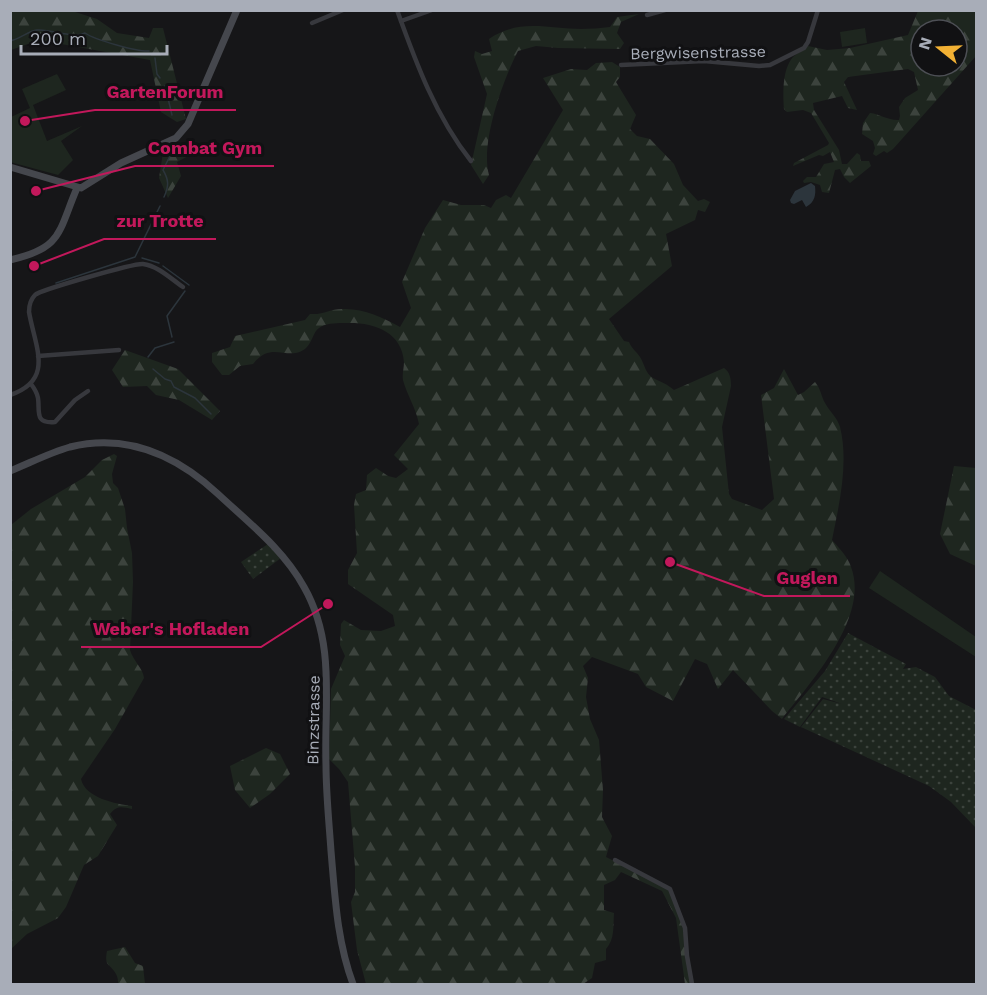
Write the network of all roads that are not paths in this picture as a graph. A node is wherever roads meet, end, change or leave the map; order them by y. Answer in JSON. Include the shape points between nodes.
{"nodes":[{"id":1,"x":237,"y":10,"type":"edge"},
{"id":2,"x":343,"y":10,"type":"edge"},
{"id":3,"x":397,"y":10,"type":"edge"},
{"id":4,"x":432,"y":10,"type":"edge"},
{"id":5,"x":664,"y":10,"type":"edge"},
{"id":6,"x":818,"y":10,"type":"edge"},
{"id":7,"x":647,"y":15,"type":"dead end"},
{"id":8,"x":401,"y":21,"type":"junction"},
{"id":9,"x":312,"y":23,"type":"dead end"},
{"id":10,"x":621,"y":65,"type":"dead end"},
{"id":11,"x":471,"y":161,"type":"dead end"},
{"id":12,"x":10,"y":167,"type":"edge"},
{"id":13,"x":77,"y":188,"type":"junction"},
{"id":14,"x":10,"y":260,"type":"edge"},
{"id":15,"x":183,"y":287,"type":"dead end"},
{"id":16,"x":119,"y":350,"type":"dead end"},
{"id":17,"x":38,"y":356,"type":"junction"},
{"id":18,"x":31,"y":384,"type":"junction"},
{"id":19,"x":88,"y":391,"type":"dead end"},
{"id":20,"x":10,"y":395,"type":"edge"},
{"id":21,"x":10,"y":471,"type":"edge"},
{"id":22,"x":615,"y":860,"type":"dead end"},
{"id":23,"x":353,"y":984,"type":"edge"},
{"id":24,"x":693,"y":984,"type":"edge"}],
"edges":[{"from":1,"to":13,"type":"main road","via":[[184,131]]},
{"from":2,"to":9,"type":"street"},
{"from":3,"to":8,"type":"street"},
{"from":4,"to":8,"type":"street"},
{"from":5,"to":7,"type":"street"},
{"from":6,"to":10,"type":"street","name":"Bergwisenstrasse","via":[[804,48],[770,65],[700,61]]},
{"from":8,"to":11,"type":"street","via":[[430,92]]},
{"from":12,"to":13,"type":"main road"},
{"from":13,"to":14,"type":"main road","via":[[62,226],[47,248]]},
{"from":15,"to":17,"type":"street","via":[[158,269],[136,264],[42,290],[29,307]]},
{"from":16,"to":17,"type":"street"},
{"from":17,"to":18,"type":"street","via":[[39,369]]},
{"from":18,"to":19,"type":"street","via":[[37,393],[39,416],[48,423]]},
{"from":18,"to":20,"type":"street"},
{"from":21,"to":23,"type":"main road","name":"Binzstrasse","via":[[70,447],[120,443],[145,448],[206,482],[287,561],[308,595],[321,629],[327,663],[326,781],[337,925]]},
{"from":22,"to":24,"type":"street","via":[[670,889],[685,928]]}]}
